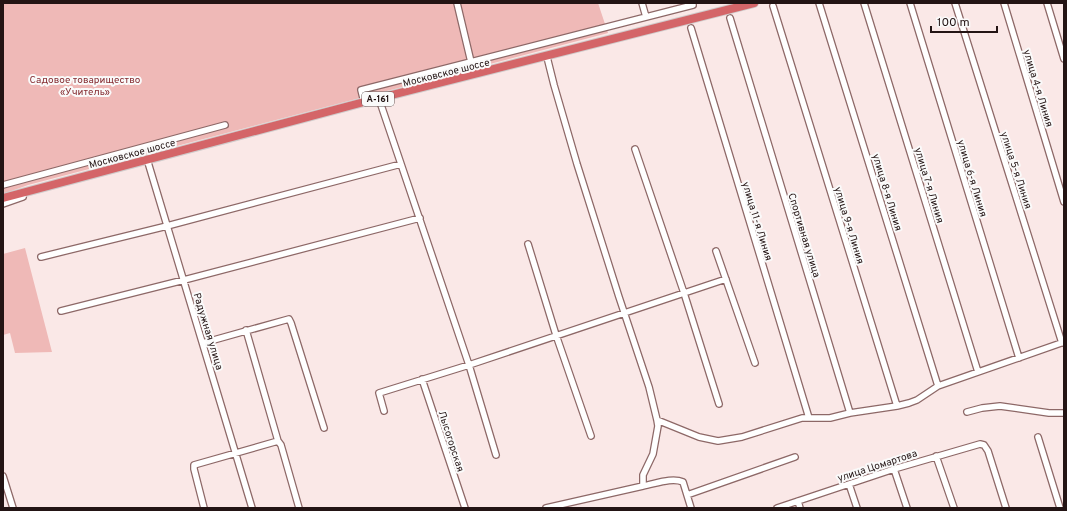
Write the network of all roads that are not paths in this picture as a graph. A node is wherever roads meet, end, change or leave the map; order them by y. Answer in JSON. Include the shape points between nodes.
{"nodes":[{"id":1,"x":457,"y":3,"type":"edge"},
{"id":2,"x":642,"y":3,"type":"edge"},
{"id":3,"x":754,"y":3,"type":"edge"},
{"id":4,"x":819,"y":3,"type":"edge"},
{"id":5,"x":864,"y":3,"type":"edge"},
{"id":6,"x":910,"y":3,"type":"edge"},
{"id":7,"x":955,"y":3,"type":"edge"},
{"id":8,"x":1004,"y":3,"type":"edge"},
{"id":9,"x":1047,"y":3,"type":"edge"},
{"id":10,"x":693,"y":5,"type":"dead end"},
{"id":11,"x":773,"y":6,"type":"dead end"},
{"id":12,"x":646,"y":16,"type":"junction"},
{"id":13,"x":730,"y":18,"type":"dead end"},
{"id":14,"x":691,"y":28,"type":"dead end"},
{"id":15,"x":547,"y":56,"type":"junction"},
{"id":16,"x":1064,"y":59,"type":"edge"},
{"id":17,"x":471,"y":62,"type":"junction"},
{"id":18,"x":380,"y":99,"type":"junction"},
{"id":19,"x":364,"y":102,"type":"junction"},
{"id":20,"x":225,"y":125,"type":"dead end"},
{"id":21,"x":635,"y":149,"type":"dead end"},
{"id":22,"x":148,"y":161,"type":"junction"},
{"id":23,"x":401,"y":164,"type":"junction"},
{"id":24,"x":3,"y":185,"type":"edge"},
{"id":25,"x":3,"y":198,"type":"edge"},
{"id":26,"x":1064,"y":202,"type":"edge"},
{"id":27,"x":3,"y":204,"type":"edge"},
{"id":28,"x":420,"y":218,"type":"junction"},
{"id":29,"x":167,"y":226,"type":"junction"},
{"id":30,"x":528,"y":244,"type":"dead end"},
{"id":31,"x":716,"y":251,"type":"dead end"},
{"id":32,"x":41,"y":257,"type":"dead end"},
{"id":33,"x":726,"y":279,"type":"junction"},
{"id":34,"x":184,"y":280,"type":"junction"},
{"id":35,"x":684,"y":294,"type":"junction"},
{"id":36,"x":61,"y":311,"type":"dead end"},
{"id":37,"x":625,"y":312,"type":"junction"},
{"id":38,"x":246,"y":330,"type":"junction"},
{"id":39,"x":556,"y":335,"type":"junction"},
{"id":40,"x":203,"y":343,"type":"junction"},
{"id":41,"x":1063,"y":343,"type":"edge"},
{"id":42,"x":1019,"y":358,"type":"junction"},
{"id":43,"x":755,"y":363,"type":"dead end"},
{"id":44,"x":469,"y":365,"type":"junction"},
{"id":45,"x":978,"y":372,"type":"junction"},
{"id":46,"x":422,"y":379,"type":"junction"},
{"id":47,"x":938,"y":386,"type":"junction"},
{"id":48,"x":719,"y":404,"type":"dead end"},
{"id":49,"x":896,"y":406,"type":"junction"},
{"id":50,"x":384,"y":411,"type":"dead end"},
{"id":51,"x":967,"y":412,"type":"dead end"},
{"id":52,"x":850,"y":413,"type":"junction"},
{"id":53,"x":1064,"y":413,"type":"edge"},
{"id":54,"x":809,"y":418,"type":"junction"},
{"id":55,"x":657,"y":420,"type":"junction"},
{"id":56,"x":324,"y":428,"type":"dead end"},
{"id":57,"x":591,"y":436,"type":"dead end"},
{"id":58,"x":1038,"y":437,"type":"dead end"},
{"id":59,"x":278,"y":441,"type":"junction"},
{"id":60,"x":236,"y":452,"type":"junction"},
{"id":61,"x":496,"y":455,"type":"dead end"},
{"id":62,"x":936,"y":456,"type":"junction"},
{"id":63,"x":796,"y":457,"type":"dead end"},
{"id":64,"x":894,"y":469,"type":"junction"},
{"id":65,"x":3,"y":476,"type":"edge"},
{"id":66,"x":849,"y":484,"type":"junction"},
{"id":67,"x":643,"y":486,"type":"junction"},
{"id":68,"x":686,"y":495,"type":"junction"},
{"id":69,"x":798,"y":501,"type":"junction"},
{"id":70,"x":13,"y":508,"type":"edge"},
{"id":71,"x":204,"y":508,"type":"edge"},
{"id":72,"x":252,"y":508,"type":"edge"},
{"id":73,"x":299,"y":508,"type":"edge"},
{"id":74,"x":465,"y":508,"type":"edge"},
{"id":75,"x":546,"y":508,"type":"edge"},
{"id":76,"x":691,"y":508,"type":"edge"},
{"id":77,"x":776,"y":508,"type":"edge"},
{"id":78,"x":800,"y":508,"type":"edge"},
{"id":79,"x":858,"y":508,"type":"edge"},
{"id":80,"x":907,"y":508,"type":"edge"},
{"id":81,"x":954,"y":508,"type":"edge"},
{"id":82,"x":1006,"y":508,"type":"edge"},
{"id":83,"x":1060,"y":508,"type":"edge"}],
"edges":[{"from":1,"to":17,"type":"street"},
{"from":2,"to":12,"type":"street"},
{"from":3,"to":15,"type":"highway","name":"Московское шоссе","number":"А-161"},
{"from":4,"to":47,"type":"street","name":"улица 8-я Линия"},
{"from":5,"to":45,"type":"street","name":"улица 7-я Линия"},
{"from":6,"to":42,"type":"street","name":"улица 6-я Линия"},
{"from":7,"to":41,"type":"street","name":"улица 5-я Линия"},
{"from":8,"to":26,"type":"street","name":"улица 4-я Линия"},
{"from":9,"to":16,"type":"street"},
{"from":10,"to":12,"type":"street"},
{"from":11,"to":49,"type":"street","name":"улица 9-я Линия"},
{"from":12,"to":17,"type":"street"},
{"from":13,"to":52,"type":"street","name":"Спортивная улица"},
{"from":14,"to":54,"type":"street","name":"улица 11-я Линия"},
{"from":15,"to":18,"type":"highway","name":"Московское шоссе","number":"А-161"},
{"from":15,"to":37,"type":"street","via":[[575,157]]},
{"from":17,"to":19,"type":"street","via":[[361,90]]},
{"from":18,"to":19,"type":"highway","name":"Московское шоссе","number":"А-161"},
{"from":18,"to":23,"type":"street"},
{"from":19,"to":22,"type":"highway","name":"Московское шоссе","number":"А-161"},
{"from":20,"to":24,"type":"street"},
{"from":21,"to":35,"type":"street"},
{"from":22,"to":25,"type":"highway","name":"Московское шоссе","number":"А-161"},
{"from":22,"to":27,"type":"street","via":[[16,198]]},
{"from":22,"to":29,"type":"street","name":"Радужная улица"},
{"from":23,"to":28,"type":"street"},
{"from":23,"to":29,"type":"street"},
{"from":28,"to":34,"type":"street"},
{"from":28,"to":44,"type":"street"},
{"from":29,"to":32,"type":"street"},
{"from":29,"to":34,"type":"street","name":"Радужная улица"},
{"from":30,"to":39,"type":"street"},
{"from":31,"to":33,"type":"street"},
{"from":33,"to":35,"type":"street"},
{"from":33,"to":43,"type":"street"},
{"from":34,"to":36,"type":"street"},
{"from":34,"to":40,"type":"street","name":"Радужная улица"},
{"from":35,"to":37,"type":"street"},
{"from":35,"to":48,"type":"street"},
{"from":37,"to":39,"type":"street"},
{"from":37,"to":55,"type":"street","via":[[650,387]]},
{"from":38,"to":40,"type":"street"},
{"from":38,"to":56,"type":"street","via":[[289,319]]},
{"from":38,"to":59,"type":"street"},
{"from":39,"to":44,"type":"street"},
{"from":39,"to":57,"type":"street"},
{"from":40,"to":60,"type":"street","name":"Радужная улица"},
{"from":41,"to":42,"type":"street"},
{"from":42,"to":45,"type":"street"},
{"from":44,"to":46,"type":"street"},
{"from":44,"to":61,"type":"street"},
{"from":45,"to":47,"type":"street"},
{"from":46,"to":50,"type":"street","via":[[379,393]]},
{"from":46,"to":74,"type":"street","name":"Лысогорская"},
{"from":47,"to":49,"type":"street","via":[[917,400]]},
{"from":49,"to":52,"type":"street"},
{"from":51,"to":53,"type":"street","via":[[1000,406]]},
{"from":52,"to":54,"type":"street","via":[[830,418]]},
{"from":54,"to":55,"type":"street","via":[[742,437],[718,441],[699,437]]},
{"from":55,"to":67,"type":"street","via":[[653,454],[643,475]]},
{"from":58,"to":83,"type":"street"},
{"from":59,"to":60,"type":"street"},
{"from":59,"to":73,"type":"street"},
{"from":60,"to":71,"type":"street","via":[[194,465]]},
{"from":60,"to":72,"type":"street","name":"Радужная улица"},
{"from":62,"to":64,"type":"street","name":"улица Цомартова"},
{"from":62,"to":81,"type":"street"},
{"from":62,"to":82,"type":"street","name":"улица Цомартова","via":[[976,444],[984,445]]},
{"from":63,"to":68,"type":"street"},
{"from":64,"to":66,"type":"street","name":"улица Цомартова"},
{"from":64,"to":80,"type":"street"},
{"from":65,"to":70,"type":"street"},
{"from":66,"to":69,"type":"street","name":"улица Цомартова"},
{"from":66,"to":79,"type":"street"},
{"from":67,"to":68,"type":"street","via":[[679,480],[683,482]]},
{"from":67,"to":75,"type":"street"},
{"from":68,"to":76,"type":"street"},
{"from":69,"to":77,"type":"street","name":"улица Цомартова"},
{"from":69,"to":78,"type":"street"}]}
